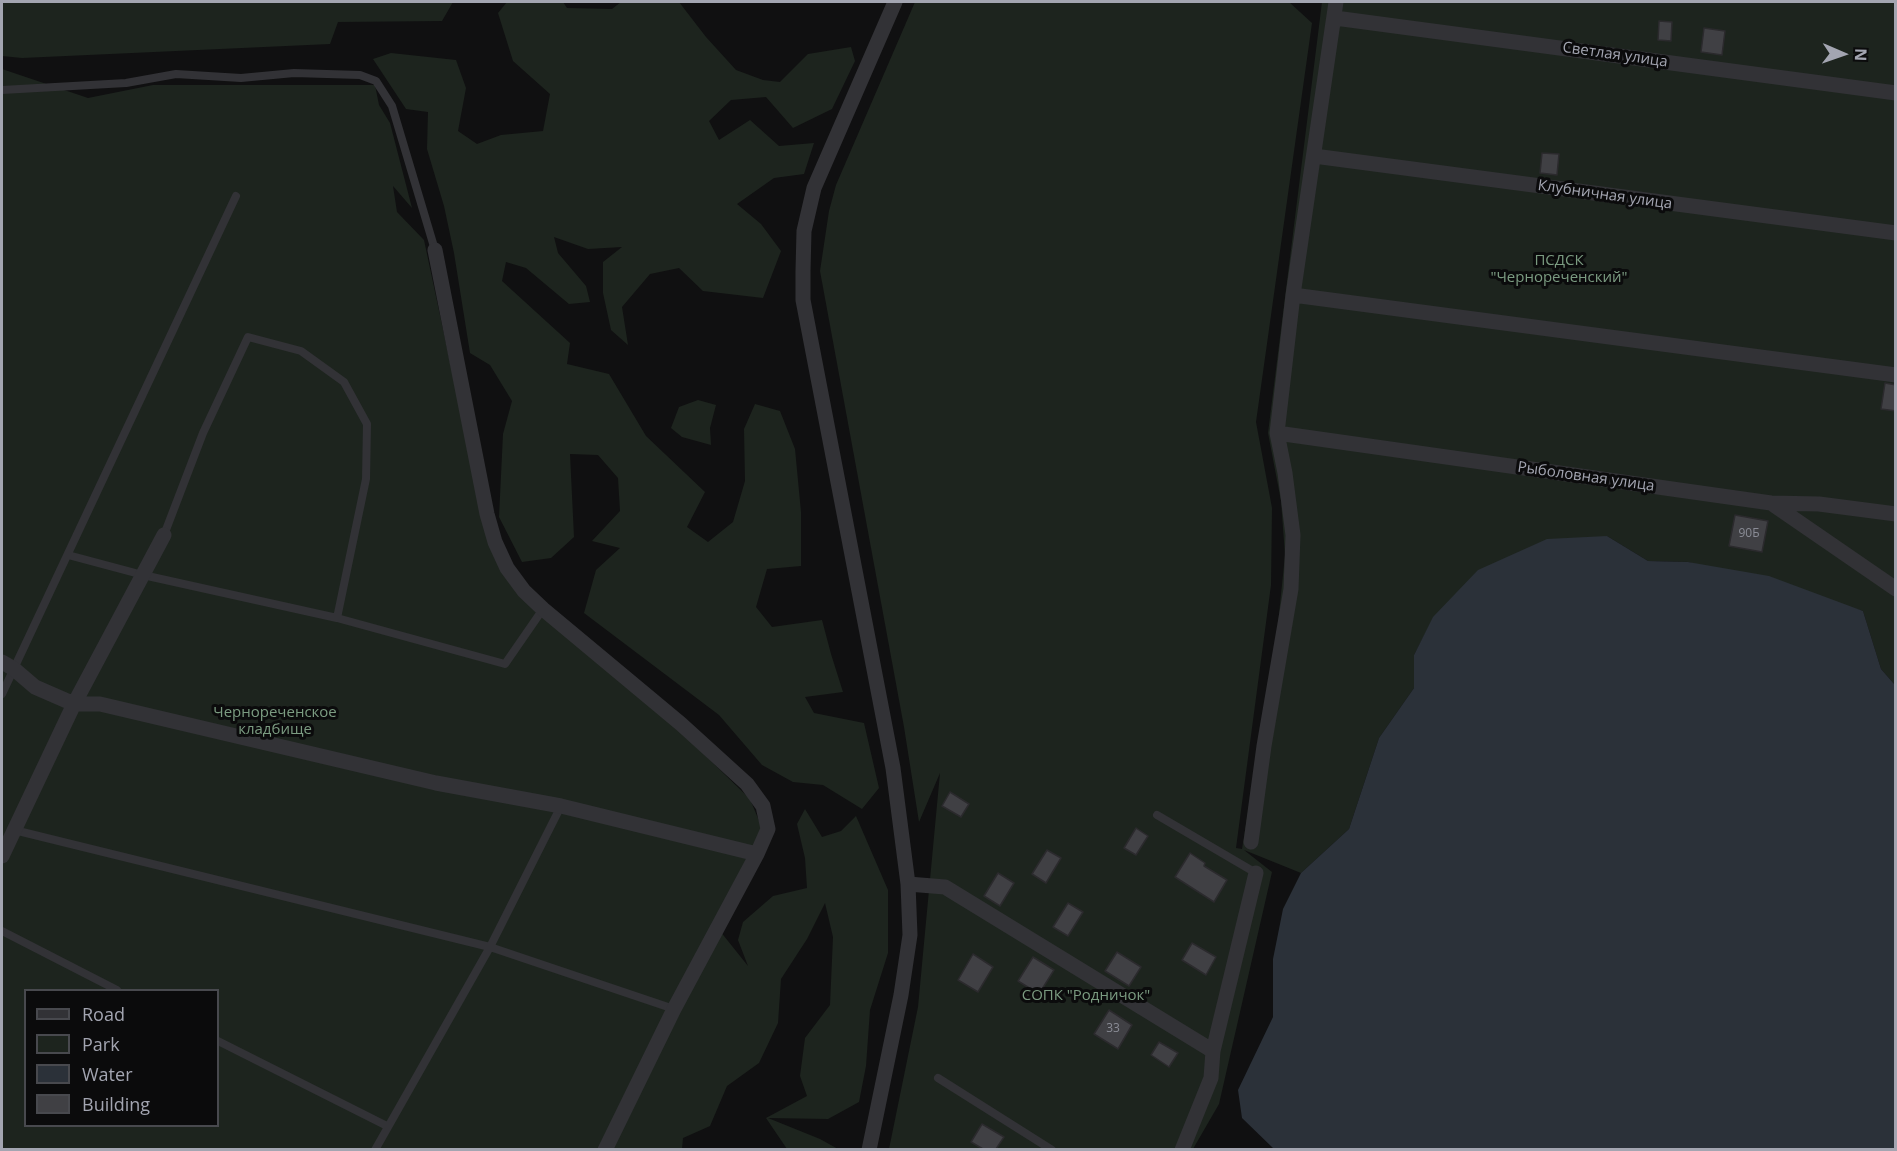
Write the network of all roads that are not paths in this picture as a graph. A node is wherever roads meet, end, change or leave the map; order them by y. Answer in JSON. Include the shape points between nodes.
{"nodes":[{"id":1,"x":895,"y":2,"type":"edge"},
{"id":2,"x":1336,"y":2,"type":"edge"},
{"id":3,"x":1335,"y":18,"type":"junction"},
{"id":4,"x":2,"y":90,"type":"edge"},
{"id":5,"x":1896,"y":93,"type":"edge"},
{"id":6,"x":1314,"y":156,"type":"junction"},
{"id":7,"x":236,"y":196,"type":"dead end"},
{"id":8,"x":1896,"y":233,"type":"edge"},
{"id":9,"x":435,"y":250,"type":"joint"},
{"id":10,"x":1293,"y":295,"type":"junction"},
{"id":11,"x":1896,"y":375,"type":"edge"},
{"id":12,"x":1277,"y":433,"type":"junction"},
{"id":13,"x":1771,"y":503,"type":"junction"},
{"id":14,"x":1896,"y":514,"type":"edge"},
{"id":15,"x":164,"y":535,"type":"joint"},
{"id":16,"x":68,"y":555,"type":"junction"},
{"id":17,"x":143,"y":575,"type":"junction"},
{"id":18,"x":1896,"y":589,"type":"edge"},
{"id":19,"x":543,"y":609,"type":"junction"},
{"id":20,"x":337,"y":618,"type":"junction"},
{"id":21,"x":8,"y":666,"type":"edge"},
{"id":22,"x":2,"y":694,"type":"edge"},
{"id":23,"x":74,"y":704,"type":"junction"},
{"id":24,"x":561,"y":806,"type":"junction"},
{"id":25,"x":1157,"y":815,"type":"dead end"},
{"id":26,"x":14,"y":830,"type":"junction"},
{"id":27,"x":1251,"y":842,"type":"dead end"},
{"id":28,"x":757,"y":854,"type":"junction"},
{"id":29,"x":2,"y":856,"type":"edge"},
{"id":30,"x":1256,"y":873,"type":"joint"},
{"id":31,"x":908,"y":885,"type":"junction"},
{"id":32,"x":2,"y":931,"type":"edge"},
{"id":33,"x":490,"y":947,"type":"junction"},
{"id":34,"x":115,"y":989,"type":"edge"},
{"id":35,"x":674,"y":1010,"type":"junction"},
{"id":36,"x":219,"y":1042,"type":"edge"},
{"id":37,"x":1213,"y":1051,"type":"junction"},
{"id":38,"x":938,"y":1078,"type":"dead end"},
{"id":39,"x":387,"y":1126,"type":"junction"},
{"id":40,"x":375,"y":1149,"type":"edge"},
{"id":41,"x":605,"y":1149,"type":"edge"},
{"id":42,"x":869,"y":1149,"type":"edge"},
{"id":43,"x":1052,"y":1149,"type":"edge"},
{"id":44,"x":1182,"y":1149,"type":"edge"}],
"edges":[{"from":1,"to":31,"type":"street","via":[[814,188],[804,231],[803,300],[893,768]]},
{"from":2,"to":3,"type":"street"},
{"from":3,"to":5,"type":"street","name":"Светлая улица"},
{"from":3,"to":6,"type":"street"},
{"from":4,"to":9,"type":"lane","via":[[126,83],[176,74],[241,78],[294,73],[360,75],[376,81],[392,106]]},
{"from":6,"to":8,"type":"street","name":"Клубничная улица"},
{"from":6,"to":10,"type":"street"},
{"from":7,"to":16,"type":"lane"},
{"from":9,"to":19,"type":"street","via":[[495,542],[507,568]]},
{"from":10,"to":11,"type":"street"},
{"from":10,"to":12,"type":"street"},
{"from":12,"to":13,"type":"street","name":"Рыболовная улица"},
{"from":12,"to":27,"type":"street","via":[[1293,535],[1291,589]]},
{"from":13,"to":14,"type":"street","name":"Рыболовная улица","via":[[1820,504]]},
{"from":13,"to":18,"type":"street"},
{"from":15,"to":17,"type":"street"},
{"from":15,"to":20,"type":"lane","via":[[203,433],[248,337],[301,351],[344,382],[367,424],[366,479]]},
{"from":16,"to":17,"type":"lane"},
{"from":16,"to":21,"type":"lane"},
{"from":17,"to":20,"type":"lane"},
{"from":17,"to":23,"type":"street"},
{"from":19,"to":20,"type":"lane","via":[[505,664]]},
{"from":19,"to":28,"type":"street","via":[[747,784],[763,806],[768,829]]},
{"from":21,"to":22,"type":"lane"},
{"from":21,"to":23,"type":"street","via":[[35,687]]},
{"from":23,"to":24,"type":"street","via":[[100,704],[435,783]]},
{"from":23,"to":26,"type":"street"},
{"from":24,"to":28,"type":"street"},
{"from":24,"to":33,"type":"lane"},
{"from":25,"to":30,"type":"lane"},
{"from":26,"to":29,"type":"street"},
{"from":26,"to":33,"type":"lane"},
{"from":28,"to":35,"type":"street"},
{"from":30,"to":37,"type":"street"},
{"from":31,"to":37,"type":"street","via":[[945,888]]},
{"from":31,"to":42,"type":"street","via":[[910,935],[902,994]]},
{"from":32,"to":34,"type":"lane"},
{"from":33,"to":35,"type":"lane"},
{"from":33,"to":39,"type":"lane"},
{"from":35,"to":41,"type":"street"},
{"from":36,"to":39,"type":"lane"},
{"from":37,"to":44,"type":"street","via":[[1211,1078]]},
{"from":38,"to":43,"type":"lane"},
{"from":39,"to":40,"type":"lane"}]}
